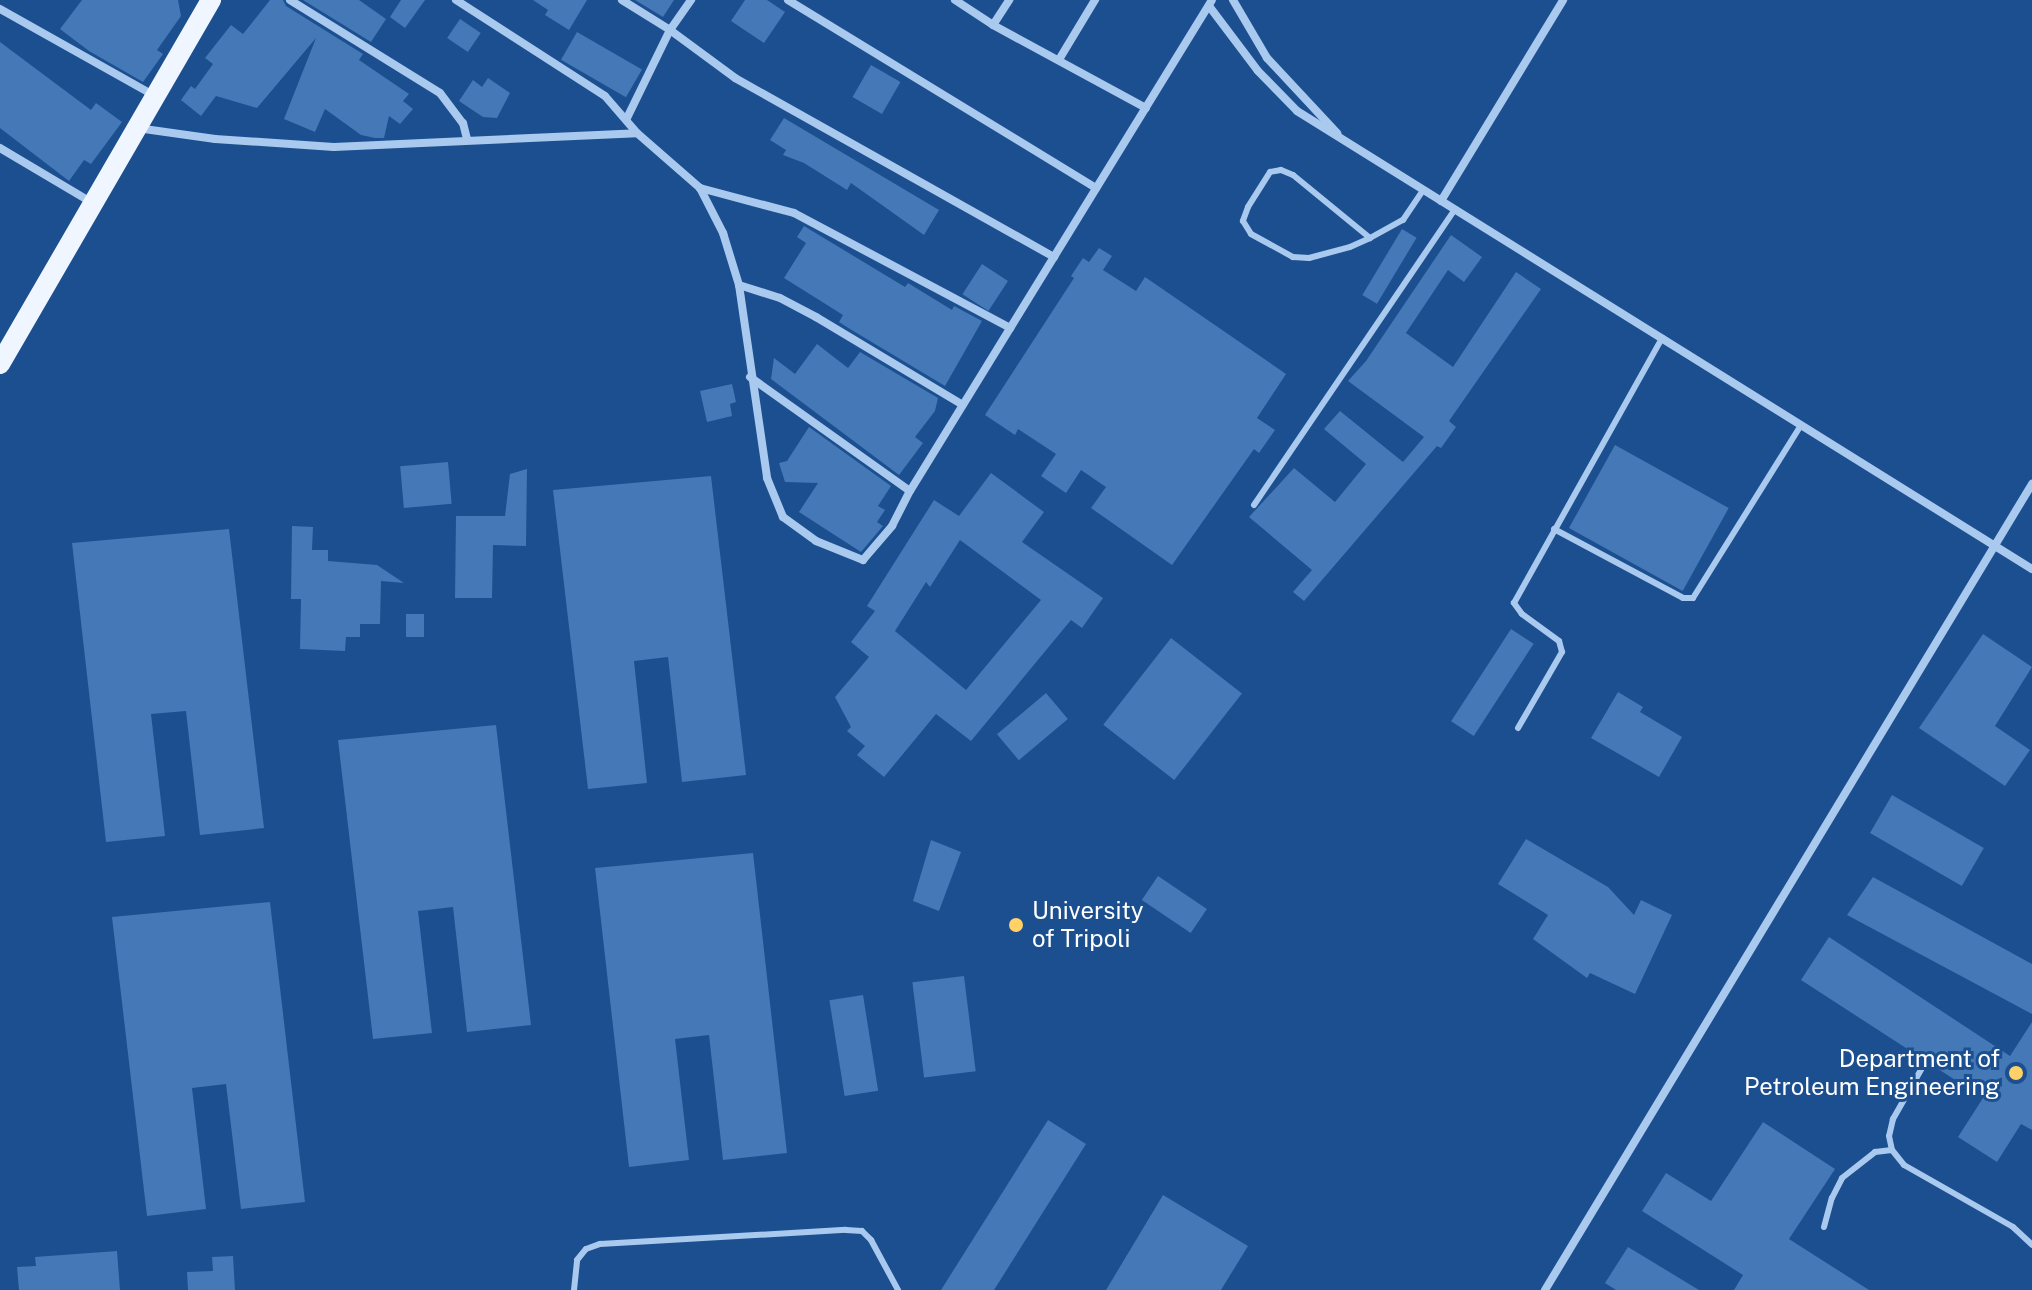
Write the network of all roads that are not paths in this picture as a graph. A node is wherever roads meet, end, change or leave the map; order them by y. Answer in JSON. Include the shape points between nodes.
{"nodes":[{"id":1,"x":211,"y":0,"type":"edge"},
{"id":2,"x":290,"y":0,"type":"edge"},
{"id":3,"x":456,"y":0,"type":"edge"},
{"id":4,"x":622,"y":0,"type":"edge"},
{"id":5,"x":691,"y":0,"type":"edge"},
{"id":6,"x":788,"y":0,"type":"edge"},
{"id":7,"x":955,"y":0,"type":"edge"},
{"id":8,"x":1009,"y":0,"type":"edge"},
{"id":9,"x":1095,"y":0,"type":"edge"},
{"id":10,"x":1233,"y":0,"type":"edge"},
{"id":11,"x":1563,"y":0,"type":"edge"},
{"id":12,"x":1210,"y":3,"type":"edge"},
{"id":13,"x":0,"y":9,"type":"edge"},
{"id":14,"x":993,"y":25,"type":"junction"},
{"id":15,"x":670,"y":30,"type":"junction"},
{"id":16,"x":1060,"y":58,"type":"junction"},
{"id":17,"x":155,"y":97,"type":"junction"},
{"id":18,"x":1146,"y":108,"type":"junction"},
{"id":19,"x":627,"y":118,"type":"junction"},
{"id":20,"x":136,"y":128,"type":"junction"},
{"id":21,"x":637,"y":133,"type":"junction"},
{"id":22,"x":467,"y":139,"type":"junction"},
{"id":23,"x":1346,"y":142,"type":"junction"},
{"id":24,"x":0,"y":148,"type":"edge"},
{"id":25,"x":700,"y":188,"type":"junction"},
{"id":26,"x":1096,"y":188,"type":"junction"},
{"id":27,"x":1423,"y":190,"type":"junction"},
{"id":28,"x":1441,"y":201,"type":"junction"},
{"id":29,"x":91,"y":202,"type":"junction"},
{"id":30,"x":1455,"y":209,"type":"junction"},
{"id":31,"x":1370,"y":238,"type":"junction"},
{"id":32,"x":1054,"y":257,"type":"junction"},
{"id":33,"x":739,"y":285,"type":"junction"},
{"id":34,"x":1010,"y":328,"type":"junction"},
{"id":35,"x":1662,"y":338,"type":"junction"},
{"id":36,"x":0,"y":364,"type":"edge"},
{"id":37,"x":750,"y":377,"type":"junction"},
{"id":38,"x":963,"y":405,"type":"junction"},
{"id":39,"x":1801,"y":425,"type":"junction"},
{"id":40,"x":2032,"y":484,"type":"edge"},
{"id":41,"x":910,"y":491,"type":"junction"},
{"id":42,"x":1254,"y":505,"type":"dead end"},
{"id":43,"x":1554,"y":529,"type":"junction"},
{"id":44,"x":1994,"y":544,"type":"junction"},
{"id":45,"x":2032,"y":569,"type":"edge"},
{"id":46,"x":1518,"y":728,"type":"dead end"},
{"id":47,"x":1922,"y":1068,"type":"dead end"},
{"id":48,"x":1892,"y":1150,"type":"junction"},
{"id":49,"x":1824,"y":1227,"type":"dead end"},
{"id":50,"x":2032,"y":1245,"type":"edge"},
{"id":51,"x":574,"y":1290,"type":"edge"},
{"id":52,"x":898,"y":1290,"type":"edge"},
{"id":53,"x":1545,"y":1290,"type":"edge"}],
"edges":[{"from":1,"to":17,"type":"main road"},
{"from":2,"to":22,"type":"street","via":[[440,93],[463,123]]},
{"from":3,"to":19,"type":"street","via":[[579,77]]},
{"from":4,"to":15,"type":"street"},
{"from":5,"to":15,"type":"street"},
{"from":6,"to":26,"type":"street"},
{"from":7,"to":14,"type":"street"},
{"from":8,"to":14,"type":"street"},
{"from":9,"to":16,"type":"street"},
{"from":10,"to":23,"type":"street","via":[[1267,58]]},
{"from":11,"to":28,"type":"street"},
{"from":12,"to":18,"type":"street"},
{"from":12,"to":23,"type":"street","via":[[1258,71],[1297,111]]},
{"from":13,"to":17,"type":"street"},
{"from":14,"to":16,"type":"street"},
{"from":15,"to":19,"type":"street"},
{"from":15,"to":32,"type":"street","via":[[735,78]]},
{"from":16,"to":18,"type":"street"},
{"from":17,"to":20,"type":"main road"},
{"from":18,"to":26,"type":"street"},
{"from":19,"to":21,"type":"street"},
{"from":20,"to":22,"type":"street","via":[[334,147]]},
{"from":20,"to":29,"type":"main road"},
{"from":21,"to":22,"type":"street"},
{"from":21,"to":25,"type":"street"},
{"from":23,"to":27,"type":"street"},
{"from":24,"to":29,"type":"street"},
{"from":25,"to":33,"type":"street","via":[[723,233]]},
{"from":25,"to":34,"type":"street","via":[[794,213]]},
{"from":26,"to":32,"type":"street"},
{"from":27,"to":28,"type":"street"},
{"from":27,"to":31,"type":"lane","via":[[1411,213]]},
{"from":28,"to":30,"type":"street"},
{"from":29,"to":36,"type":"main road"},
{"from":30,"to":35,"type":"street"},
{"from":30,"to":42,"type":"lane"},
{"from":31,"to":31,"type":"lane","via":[[1309,258],[1293,257],[1251,234],[1243,221],[1270,172],[1281,170]]},
{"from":32,"to":34,"type":"street"},
{"from":33,"to":37,"type":"street"},
{"from":33,"to":38,"type":"street","via":[[816,317]]},
{"from":34,"to":38,"type":"street"},
{"from":35,"to":39,"type":"street"},
{"from":35,"to":43,"type":"lane"},
{"from":37,"to":41,"type":"street"},
{"from":37,"to":41,"type":"street","via":[[767,478],[783,517],[795,529],[863,560],[884,539]]},
{"from":38,"to":41,"type":"street"},
{"from":39,"to":43,"type":"lane","via":[[1693,598],[1683,598]]},
{"from":39,"to":44,"type":"street"},
{"from":40,"to":44,"type":"street"},
{"from":43,"to":46,"type":"lane","via":[[1514,603],[1559,641],[1562,652]]},
{"from":44,"to":45,"type":"street"},
{"from":44,"to":53,"type":"street"},
{"from":47,"to":48,"type":"lane","via":[[1893,1119]]},
{"from":48,"to":49,"type":"lane","via":[[1875,1152],[1842,1178]]},
{"from":48,"to":50,"type":"lane","via":[[1904,1165],[2013,1227]]},
{"from":51,"to":52,"type":"lane","via":[[577,1260],[600,1244],[846,1230],[862,1231],[871,1240]]}]}
